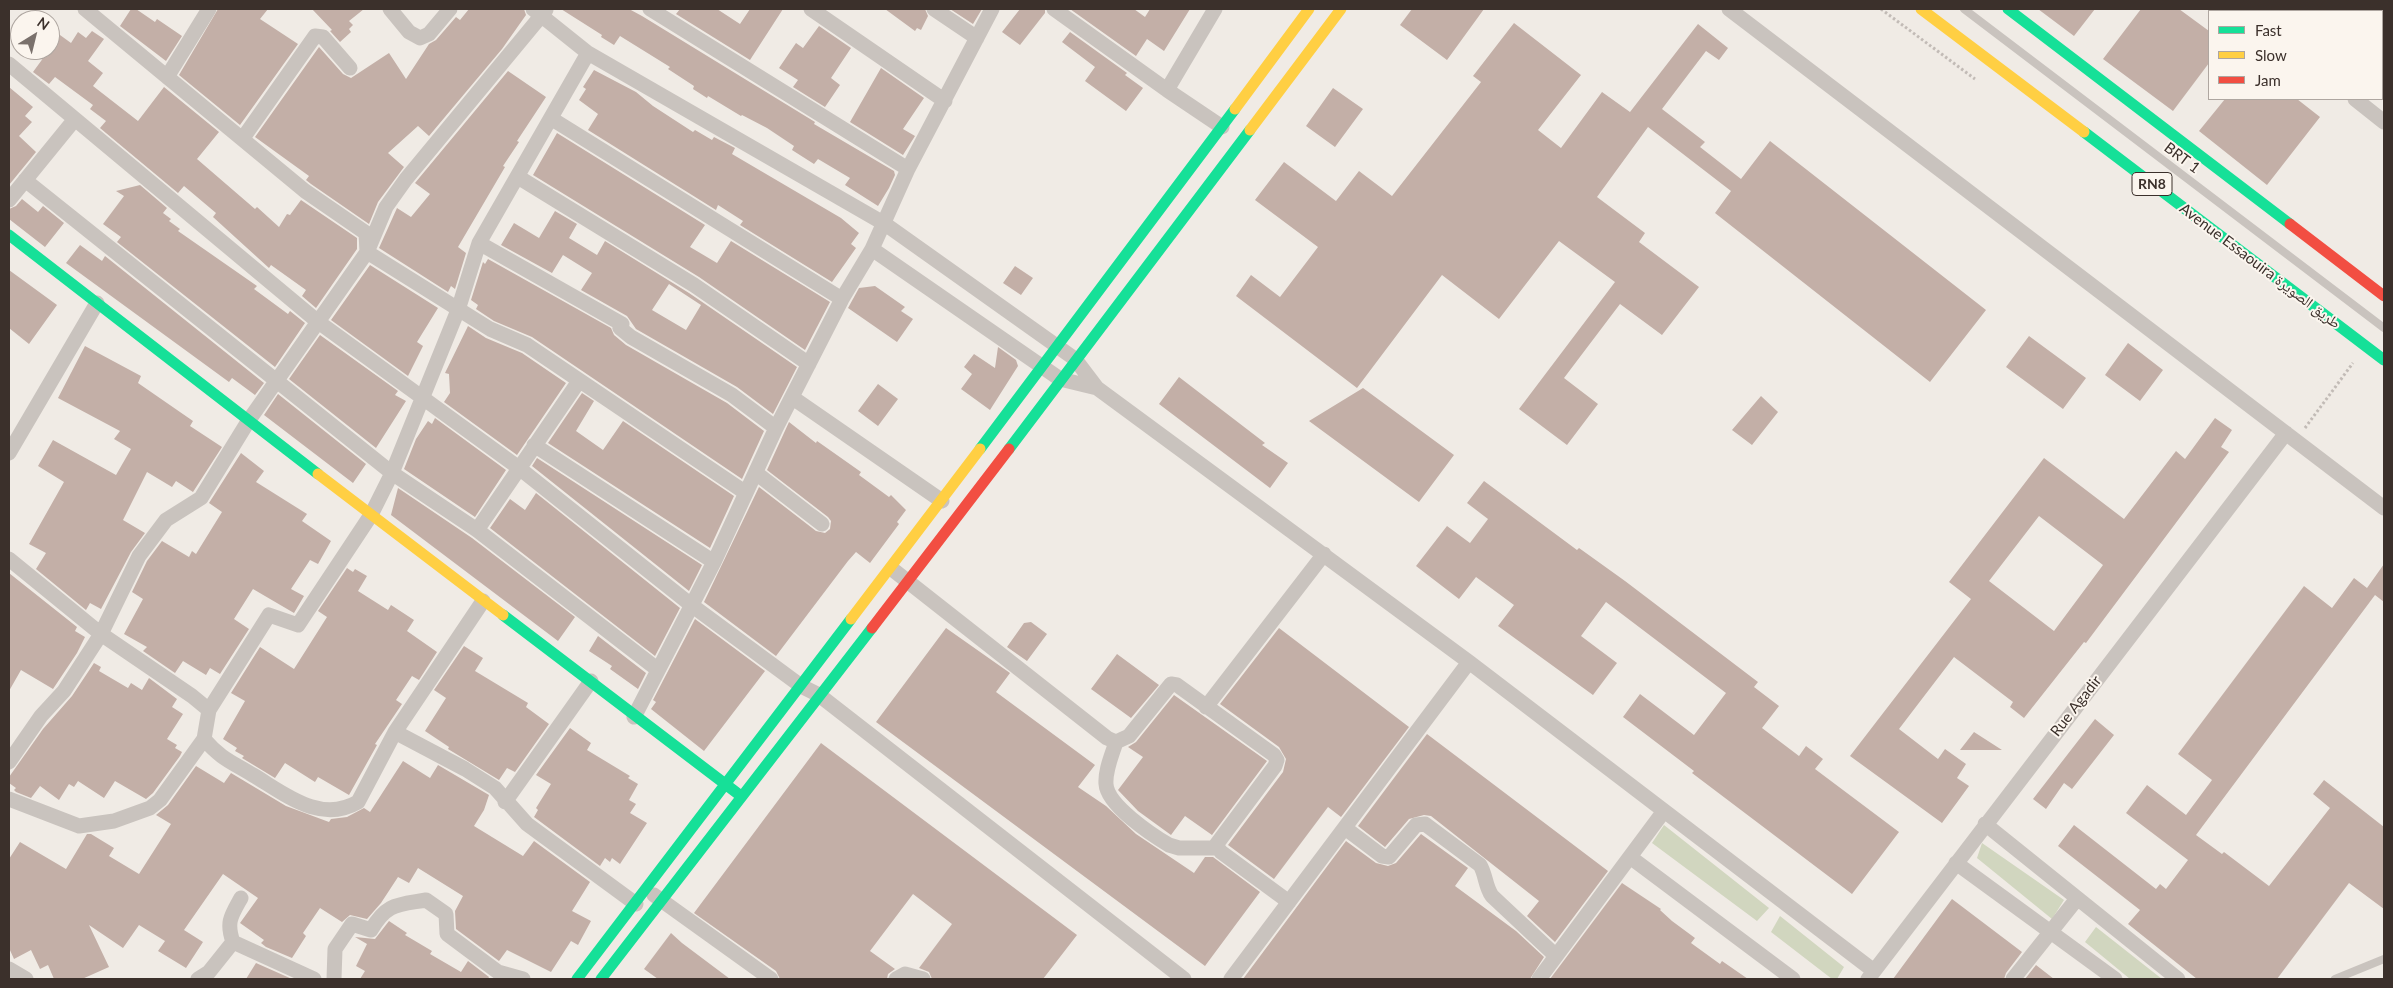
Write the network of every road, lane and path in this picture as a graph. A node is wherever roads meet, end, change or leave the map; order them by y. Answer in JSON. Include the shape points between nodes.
{"nodes":[{"id":1,"x":84,"y":9,"type":"edge"},
{"id":2,"x":209,"y":9,"type":"edge"},
{"id":3,"x":390,"y":9,"type":"edge"},
{"id":4,"x":450,"y":9,"type":"edge"},
{"id":5,"x":650,"y":9,"type":"edge"},
{"id":6,"x":812,"y":9,"type":"edge"},
{"id":7,"x":934,"y":9,"type":"edge"},
{"id":8,"x":992,"y":9,"type":"edge"},
{"id":9,"x":1054,"y":9,"type":"edge"},
{"id":10,"x":1215,"y":9,"type":"edge"},
{"id":11,"x":1309,"y":9,"type":"edge"},
{"id":12,"x":1341,"y":9,"type":"edge"},
{"id":13,"x":1729,"y":9,"type":"edge"},
{"id":14,"x":1920,"y":9,"type":"edge"},
{"id":15,"x":1964,"y":9,"type":"edge"},
{"id":16,"x":2008,"y":9,"type":"edge"},
{"id":17,"x":540,"y":11,"type":"edge"},
{"id":18,"x":977,"y":38,"type":"junction"},
{"id":19,"x":588,"y":52,"type":"junction"},
{"id":20,"x":9,"y":64,"type":"edge"},
{"id":21,"x":350,"y":68,"type":"dead end"},
{"id":22,"x":167,"y":77,"type":"junction"},
{"id":23,"x":1167,"y":90,"type":"junction"},
{"id":24,"x":2356,"y":100,"type":"edge"},
{"id":25,"x":945,"y":101,"type":"junction"},
{"id":26,"x":75,"y":119,"type":"junction"},
{"id":27,"x":552,"y":119,"type":"junction"},
{"id":28,"x":2384,"y":122,"type":"edge"},
{"id":29,"x":1222,"y":127,"type":"junction"},
{"id":30,"x":243,"y":138,"type":"junction"},
{"id":31,"x":908,"y":169,"type":"junction"},
{"id":32,"x":518,"y":177,"type":"junction"},
{"id":33,"x":25,"y":180,"type":"junction"},
{"id":34,"x":9,"y":200,"type":"edge"},
{"id":35,"x":885,"y":224,"type":"junction"},
{"id":36,"x":9,"y":236,"type":"edge"},
{"id":37,"x":479,"y":243,"type":"junction"},
{"id":38,"x":872,"y":249,"type":"junction"},
{"id":39,"x":367,"y":252,"type":"junction"},
{"id":40,"x":2384,"y":296,"type":"edge"},
{"id":41,"x":842,"y":298,"type":"junction"},
{"id":42,"x":97,"y":303,"type":"junction"},
{"id":43,"x":458,"y":310,"type":"junction"},
{"id":44,"x":317,"y":321,"type":"junction"},
{"id":45,"x":2384,"y":328,"type":"edge"},
{"id":46,"x":1057,"y":345,"type":"junction"},
{"id":47,"x":2366,"y":346,"type":"junction"},
{"id":48,"x":1076,"y":359,"type":"junction"},
{"id":49,"x":2384,"y":360,"type":"edge"},
{"id":50,"x":809,"y":364,"type":"junction"},
{"id":51,"x":1042,"y":366,"type":"junction"},
{"id":52,"x":1060,"y":379,"type":"junction"},
{"id":53,"x":278,"y":380,"type":"junction"},
{"id":54,"x":580,"y":381,"type":"junction"},
{"id":55,"x":1097,"y":388,"type":"junction"},
{"id":56,"x":422,"y":397,"type":"junction"},
{"id":57,"x":793,"y":398,"type":"junction"},
{"id":58,"x":249,"y":420,"type":"junction"},
{"id":59,"x":776,"y":428,"type":"junction"},
{"id":60,"x":2290,"y":436,"type":"junction"},
{"id":61,"x":534,"y":445,"type":"junction"},
{"id":62,"x":9,"y":453,"type":"edge"},
{"id":63,"x":519,"y":468,"type":"junction"},
{"id":64,"x":392,"y":472,"type":"junction"},
{"id":65,"x":756,"y":473,"type":"junction"},
{"id":66,"x":746,"y":493,"type":"junction"},
{"id":67,"x":942,"y":501,"type":"junction"},
{"id":68,"x":2384,"y":508,"type":"edge"},
{"id":69,"x":371,"y":515,"type":"junction"},
{"id":70,"x":822,"y":524,"type":"dead end"},
{"id":71,"x":478,"y":530,"type":"junction"},
{"id":72,"x":1324,"y":554,"type":"junction"},
{"id":73,"x":9,"y":559,"type":"edge"},
{"id":74,"x":714,"y":562,"type":"junction"},
{"id":75,"x":892,"y":569,"type":"junction"},
{"id":76,"x":908,"y":582,"type":"junction"},
{"id":77,"x":483,"y":601,"type":"junction"},
{"id":78,"x":690,"y":604,"type":"junction"},
{"id":79,"x":101,"y":634,"type":"junction"},
{"id":80,"x":1469,"y":662,"type":"junction"},
{"id":81,"x":657,"y":669,"type":"junction"},
{"id":82,"x":591,"y":681,"type":"junction"},
{"id":83,"x":801,"y":686,"type":"junction"},
{"id":84,"x":819,"y":695,"type":"junction"},
{"id":85,"x":1206,"y":707,"type":"junction"},
{"id":86,"x":210,"y":710,"type":"junction"},
{"id":87,"x":634,"y":717,"type":"junction"},
{"id":88,"x":395,"y":732,"type":"junction"},
{"id":89,"x":204,"y":739,"type":"junction"},
{"id":90,"x":1116,"y":742,"type":"junction"},
{"id":91,"x":9,"y":762,"type":"edge"},
{"id":92,"x":725,"y":784,"type":"junction"},
{"id":93,"x":741,"y":796,"type":"junction"},
{"id":94,"x":9,"y":799,"type":"edge"},
{"id":95,"x":505,"y":802,"type":"junction"},
{"id":96,"x":1664,"y":811,"type":"junction"},
{"id":97,"x":1985,"y":824,"type":"junction"},
{"id":98,"x":1345,"y":828,"type":"junction"},
{"id":99,"x":1217,"y":848,"type":"junction"},
{"id":100,"x":1630,"y":857,"type":"junction"},
{"id":101,"x":1956,"y":863,"type":"junction"},
{"id":102,"x":647,"y":890,"type":"junction"},
{"id":103,"x":241,"y":898,"type":"dead end"},
{"id":104,"x":2076,"y":900,"type":"junction"},
{"id":105,"x":662,"y":901,"type":"junction"},
{"id":106,"x":1289,"y":902,"type":"junction"},
{"id":107,"x":636,"y":904,"type":"junction"},
{"id":108,"x":2050,"y":933,"type":"junction"},
{"id":109,"x":233,"y":942,"type":"junction"},
{"id":110,"x":1556,"y":956,"type":"junction"},
{"id":111,"x":2384,"y":959,"type":"edge"},
{"id":112,"x":9,"y":969,"type":"edge"},
{"id":113,"x":1871,"y":975,"type":"edge"},
{"id":114,"x":26,"y":979,"type":"edge"},
{"id":115,"x":198,"y":979,"type":"edge"},
{"id":116,"x":314,"y":979,"type":"edge"},
{"id":117,"x":334,"y":979,"type":"edge"},
{"id":118,"x":523,"y":979,"type":"edge"},
{"id":119,"x":577,"y":979,"type":"edge"},
{"id":120,"x":601,"y":979,"type":"edge"},
{"id":121,"x":770,"y":979,"type":"edge"},
{"id":122,"x":896,"y":979,"type":"edge"},
{"id":123,"x":923,"y":979,"type":"edge"},
{"id":124,"x":1184,"y":979,"type":"edge"},
{"id":125,"x":1231,"y":979,"type":"edge"},
{"id":126,"x":1539,"y":979,"type":"edge"},
{"id":127,"x":1793,"y":979,"type":"edge"},
{"id":128,"x":2013,"y":979,"type":"edge"},
{"id":129,"x":2115,"y":979,"type":"edge"},
{"id":130,"x":2178,"y":979,"type":"edge"},
{"id":131,"x":2334,"y":979,"type":"edge"}],
"edges":[{"from":1,"to":22,"type":"street"},
{"from":2,"to":22,"type":"street"},
{"from":3,"to":4,"type":"street","via":[[410,32],[420,38],[429,34]]},
{"from":5,"to":31,"type":"street"},
{"from":6,"to":25,"type":"street"},
{"from":7,"to":18,"type":"street"},
{"from":8,"to":18,"type":"street"},
{"from":9,"to":23,"type":"street"},
{"from":10,"to":23,"type":"street"},
{"from":11,"to":29,"type":"street"},
{"from":12,"to":48,"type":"street"},
{"from":13,"to":60,"type":"street"},
{"from":14,"to":47,"type":"street","name":"Avenue Essaouira طريق الصويرة","number":"RN8"},
{"from":15,"to":45,"type":"lane","name":"BRT 1"},
{"from":16,"to":40,"type":"street"},
{"from":17,"to":19,"type":"street"},
{"from":17,"to":39,"type":"street","via":[[406,179],[386,207]]},
{"from":18,"to":25,"type":"street"},
{"from":19,"to":27,"type":"street"},
{"from":19,"to":35,"type":"street"},
{"from":20,"to":26,"type":"street"},
{"from":21,"to":30,"type":"street","via":[[323,38],[315,36]]},
{"from":22,"to":30,"type":"street"},
{"from":23,"to":29,"type":"street"},
{"from":24,"to":28,"type":"street"},
{"from":25,"to":31,"type":"street"},
{"from":26,"to":33,"type":"street"},
{"from":26,"to":44,"type":"street"},
{"from":27,"to":32,"type":"street"},
{"from":27,"to":41,"type":"street"},
{"from":29,"to":46,"type":"street"},
{"from":30,"to":39,"type":"street","via":[[305,191],[366,234]]},
{"from":31,"to":35,"type":"street"},
{"from":32,"to":37,"type":"street"},
{"from":32,"to":50,"type":"street","via":[[694,286]]},
{"from":33,"to":34,"type":"street"},
{"from":33,"to":53,"type":"street"},
{"from":35,"to":38,"type":"street"},
{"from":35,"to":46,"type":"street"},
{"from":36,"to":42,"type":"street"},
{"from":37,"to":43,"type":"street"},
{"from":37,"to":59,"type":"street","via":[[622,324],[620,328],[631,337],[732,395]]},
{"from":38,"to":41,"type":"street"},
{"from":38,"to":51,"type":"street"},
{"from":39,"to":43,"type":"street"},
{"from":39,"to":44,"type":"street"},
{"from":41,"to":50,"type":"street"},
{"from":42,"to":58,"type":"street"},
{"from":42,"to":62,"type":"street"},
{"from":43,"to":54,"type":"street","via":[[527,345]]},
{"from":43,"to":56,"type":"street"},
{"from":44,"to":53,"type":"street"},
{"from":44,"to":56,"type":"street"},
{"from":46,"to":48,"type":"street"},
{"from":46,"to":51,"type":"street"},
{"from":47,"to":49,"type":"street","name":"Avenue Essaouira طريق الصويرة","number":"RN8"},
{"from":47,"to":60,"type":"path"},
{"from":48,"to":52,"type":"street"},
{"from":48,"to":55,"type":"street"},
{"from":50,"to":57,"type":"street"},
{"from":51,"to":52,"type":"street"},
{"from":51,"to":67,"type":"street"},
{"from":52,"to":55,"type":"street"},
{"from":52,"to":76,"type":"street"},
{"from":53,"to":58,"type":"street"},
{"from":53,"to":64,"type":"street"},
{"from":54,"to":61,"type":"street"},
{"from":54,"to":66,"type":"street"},
{"from":55,"to":72,"type":"street"},
{"from":56,"to":63,"type":"street"},
{"from":56,"to":64,"type":"street"},
{"from":57,"to":59,"type":"street"},
{"from":57,"to":67,"type":"street"},
{"from":58,"to":69,"type":"street"},
{"from":58,"to":79,"type":"street","via":[[201,498],[166,520],[139,556]]},
{"from":59,"to":65,"type":"street"},
{"from":60,"to":68,"type":"street"},
{"from":60,"to":97,"type":"street","name":"Rue Agadir"},
{"from":61,"to":63,"type":"street"},
{"from":61,"to":74,"type":"street"},
{"from":63,"to":71,"type":"street"},
{"from":63,"to":78,"type":"street"},
{"from":64,"to":69,"type":"street"},
{"from":64,"to":71,"type":"street"},
{"from":65,"to":66,"type":"street"},
{"from":65,"to":70,"type":"street"},
{"from":66,"to":74,"type":"street"},
{"from":67,"to":75,"type":"street"},
{"from":69,"to":77,"type":"street"},
{"from":69,"to":86,"type":"street","via":[[298,625],[269,615]]},
{"from":71,"to":81,"type":"street"},
{"from":72,"to":80,"type":"street"},
{"from":72,"to":85,"type":"street"},
{"from":73,"to":79,"type":"street"},
{"from":74,"to":78,"type":"street"},
{"from":75,"to":76,"type":"street"},
{"from":75,"to":83,"type":"street"},
{"from":76,"to":84,"type":"street"},
{"from":76,"to":90,"type":"street","via":[[1106,738]]},
{"from":77,"to":82,"type":"street"},
{"from":77,"to":88,"type":"street"},
{"from":78,"to":81,"type":"street"},
{"from":78,"to":83,"type":"street"},
{"from":79,"to":86,"type":"street"},
{"from":79,"to":91,"type":"street","via":[[64,691],[41,716]]},
{"from":80,"to":96,"type":"street"},
{"from":80,"to":98,"type":"street"},
{"from":81,"to":87,"type":"street"},
{"from":82,"to":87,"type":"street"},
{"from":82,"to":95,"type":"street"},
{"from":83,"to":84,"type":"street"},
{"from":83,"to":92,"type":"street"},
{"from":84,"to":93,"type":"street"},
{"from":84,"to":124,"type":"street"},
{"from":85,"to":90,"type":"street","via":[[1171,684],[1129,736]]},
{"from":85,"to":99,"type":"street","via":[[1274,755],[1276,760],[1217,842]]},
{"from":86,"to":89,"type":"street"},
{"from":87,"to":92,"type":"street"},
{"from":88,"to":89,"type":"street","via":[[358,802],[348,808],[327,811],[296,802],[218,755]]},
{"from":88,"to":95,"type":"street","via":[[495,788]]},
{"from":89,"to":94,"type":"street","via":[[160,800],[150,808],[114,821],[79,826]]},
{"from":90,"to":99,"type":"street","via":[[1106,780],[1112,801],[1169,846]]},
{"from":92,"to":93,"type":"street"},
{"from":92,"to":102,"type":"street"},
{"from":93,"to":105,"type":"street"},
{"from":95,"to":107,"type":"street","via":[[527,824]]},
{"from":96,"to":100,"type":"street"},
{"from":96,"to":113,"type":"street"},
{"from":97,"to":101,"type":"street","name":"Rue Agadir"},
{"from":97,"to":104,"type":"street"},
{"from":98,"to":106,"type":"street"},
{"from":98,"to":110,"type":"street","via":[[1382,856],[1389,857],[1416,825],[1425,824],[1480,865],[1492,896]]},
{"from":99,"to":106,"type":"street"},
{"from":100,"to":110,"type":"street"},
{"from":100,"to":127,"type":"street"},
{"from":101,"to":108,"type":"street"},
{"from":101,"to":113,"type":"street","name":"Rue Agadir"},
{"from":102,"to":105,"type":"street"},
{"from":102,"to":107,"type":"street"},
{"from":103,"to":109,"type":"street","via":[[230,918]]},
{"from":104,"to":108,"type":"street"},
{"from":104,"to":130,"type":"street"},
{"from":105,"to":120,"type":"street"},
{"from":105,"to":121,"type":"street"},
{"from":106,"to":125,"type":"street"},
{"from":107,"to":119,"type":"street"},
{"from":108,"to":128,"type":"street"},
{"from":108,"to":129,"type":"street"},
{"from":109,"to":115,"type":"street","via":[[209,972]]},
{"from":109,"to":116,"type":"street"},
{"from":110,"to":126,"type":"street"},
{"from":111,"to":131,"type":"lane"},
{"from":112,"to":114,"type":"street"},
{"from":117,"to":118,"type":"street","via":[[335,949],[352,924],[371,930],[381,914],[394,906],[426,900],[446,914],[446,934],[498,972]]},
{"from":122,"to":123,"type":"street","via":[[905,974]]}]}
